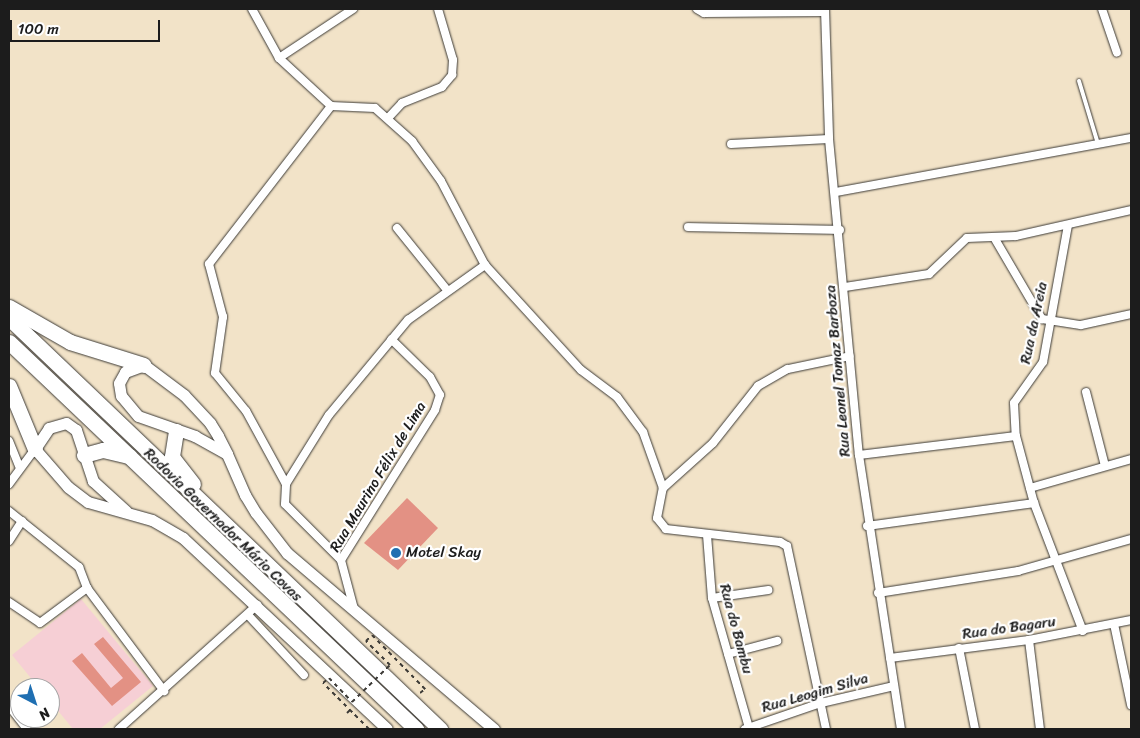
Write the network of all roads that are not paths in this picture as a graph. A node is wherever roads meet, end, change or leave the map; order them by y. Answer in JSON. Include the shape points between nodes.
{"nodes":[{"id":1,"x":252,"y":9,"type":"edge"},
{"id":2,"x":353,"y":9,"type":"edge"},
{"id":3,"x":438,"y":9,"type":"edge"},
{"id":4,"x":697,"y":9,"type":"edge"},
{"id":5,"x":1102,"y":9,"type":"edge"},
{"id":6,"x":753,"y":10,"type":"edge"},
{"id":7,"x":825,"y":11,"type":"edge"},
{"id":8,"x":1117,"y":54,"type":"dead end"},
{"id":9,"x":279,"y":58,"type":"junction"},
{"id":10,"x":1079,"y":81,"type":"dead end"},
{"id":11,"x":332,"y":106,"type":"junction"},
{"id":12,"x":389,"y":117,"type":"junction"},
{"id":13,"x":1131,"y":138,"type":"edge"},
{"id":14,"x":829,"y":139,"type":"junction"},
{"id":15,"x":731,"y":144,"type":"dead end"},
{"id":16,"x":1098,"y":144,"type":"junction"},
{"id":17,"x":836,"y":192,"type":"junction"},
{"id":18,"x":1131,"y":210,"type":"edge"},
{"id":19,"x":1068,"y":225,"type":"junction"},
{"id":20,"x":688,"y":227,"type":"dead end"},
{"id":21,"x":397,"y":228,"type":"dead end"},
{"id":22,"x":840,"y":230,"type":"junction"},
{"id":23,"x":995,"y":239,"type":"junction"},
{"id":24,"x":485,"y":265,"type":"junction"},
{"id":25,"x":845,"y":286,"type":"junction"},
{"id":26,"x":447,"y":290,"type":"junction"},
{"id":27,"x":9,"y":307,"type":"edge"},
{"id":28,"x":1131,"y":314,"type":"edge"},
{"id":29,"x":9,"y":318,"type":"edge"},
{"id":30,"x":1049,"y":322,"type":"junction"},
{"id":31,"x":392,"y":339,"type":"junction"},
{"id":32,"x":9,"y":342,"type":"edge"},
{"id":33,"x":850,"y":356,"type":"junction"},
{"id":34,"x":144,"y":365,"type":"junction"},
{"id":35,"x":9,"y":386,"type":"edge"},
{"id":36,"x":1086,"y":392,"type":"dead end"},
{"id":37,"x":176,"y":431,"type":"junction"},
{"id":38,"x":1016,"y":436,"type":"junction"},
{"id":39,"x":9,"y":441,"type":"edge"},
{"id":40,"x":35,"y":449,"type":"junction"},
{"id":41,"x":227,"y":454,"type":"junction"},
{"id":42,"x":84,"y":455,"type":"junction"},
{"id":43,"x":859,"y":455,"type":"junction"},
{"id":44,"x":131,"y":456,"type":"junction"},
{"id":45,"x":1131,"y":459,"type":"edge"},
{"id":46,"x":1105,"y":466,"type":"junction"},
{"id":47,"x":20,"y":468,"type":"junction"},
{"id":48,"x":9,"y":484,"type":"edge"},
{"id":49,"x":286,"y":484,"type":"junction"},
{"id":50,"x":663,"y":488,"type":"junction"},
{"id":51,"x":1030,"y":488,"type":"junction"},
{"id":52,"x":1034,"y":503,"type":"junction"},
{"id":53,"x":9,"y":511,"type":"edge"},
{"id":54,"x":126,"y":512,"type":"junction"},
{"id":55,"x":22,"y":521,"type":"junction"},
{"id":56,"x":867,"y":526,"type":"junction"},
{"id":57,"x":707,"y":535,"type":"junction"},
{"id":58,"x":238,"y":539,"type":"junction"},
{"id":59,"x":1131,"y":539,"type":"edge"},
{"id":60,"x":9,"y":541,"type":"edge"},
{"id":61,"x":341,"y":560,"type":"junction"},
{"id":62,"x":1054,"y":562,"type":"junction"},
{"id":63,"x":87,"y":588,"type":"junction"},
{"id":64,"x":768,"y":590,"type":"dead end"},
{"id":65,"x":878,"y":593,"type":"junction"},
{"id":66,"x":712,"y":598,"type":"junction"},
{"id":67,"x":9,"y":602,"type":"edge"},
{"id":68,"x":257,"y":606,"type":"junction"},
{"id":69,"x":248,"y":615,"type":"junction"},
{"id":70,"x":356,"y":616,"type":"junction"},
{"id":71,"x":1131,"y":620,"type":"edge"},
{"id":72,"x":1114,"y":624,"type":"junction"},
{"id":73,"x":1083,"y":631,"type":"junction"},
{"id":74,"x":1029,"y":640,"type":"junction"},
{"id":75,"x":777,"y":641,"type":"dead end"},
{"id":76,"x":959,"y":648,"type":"junction"},
{"id":77,"x":728,"y":654,"type":"junction"},
{"id":78,"x":890,"y":658,"type":"junction"},
{"id":79,"x":304,"y":675,"type":"dead end"},
{"id":80,"x":894,"y":686,"type":"junction"},
{"id":81,"x":164,"y":691,"type":"junction"},
{"id":82,"x":821,"y":703,"type":"junction"},
{"id":83,"x":1131,"y":704,"type":"edge"},
{"id":84,"x":9,"y":706,"type":"edge"},
{"id":85,"x":761,"y":726,"type":"edge"},
{"id":86,"x":747,"y":728,"type":"edge"},
{"id":87,"x":27,"y":729,"type":"edge"},
{"id":88,"x":120,"y":729,"type":"edge"},
{"id":89,"x":387,"y":729,"type":"edge"},
{"id":90,"x":416,"y":729,"type":"edge"},
{"id":91,"x":440,"y":729,"type":"edge"},
{"id":92,"x":494,"y":729,"type":"edge"},
{"id":93,"x":826,"y":729,"type":"edge"},
{"id":94,"x":901,"y":729,"type":"edge"},
{"id":95,"x":975,"y":729,"type":"edge"},
{"id":96,"x":1040,"y":729,"type":"edge"}],
"edges":[{"from":1,"to":9,"type":"street"},
{"from":2,"to":9,"type":"street"},
{"from":3,"to":12,"type":"street","via":[[453,60],[452,75],[442,87],[402,103]]},
{"from":4,"to":6,"type":"street","via":[[704,13]]},
{"from":5,"to":8,"type":"street"},
{"from":6,"to":7,"type":"street"},
{"from":7,"to":14,"type":"street","name":"Rua Leonel Tomaz Barboza"},
{"from":9,"to":11,"type":"street"},
{"from":10,"to":16,"type":"lane"},
{"from":11,"to":12,"type":"street","via":[[368,106]]},
{"from":11,"to":49,"type":"street","via":[[209,264],[223,317],[215,373],[249,415]]},
{"from":12,"to":24,"type":"street","via":[[441,181]]},
{"from":13,"to":16,"type":"street"},
{"from":14,"to":15,"type":"street"},
{"from":14,"to":17,"type":"street","name":"Rua Leonel Tomaz Barboza"},
{"from":16,"to":17,"type":"street"},
{"from":17,"to":22,"type":"street","name":"Rua Leonel Tomaz Barboza"},
{"from":18,"to":19,"type":"street"},
{"from":19,"to":23,"type":"street"},
{"from":19,"to":30,"type":"street","name":"Rua da Areia"},
{"from":20,"to":22,"type":"street"},
{"from":21,"to":26,"type":"street"},
{"from":22,"to":25,"type":"street","name":"Rua Leonel Tomaz Barboza"},
{"from":23,"to":25,"type":"street","via":[[979,235],[962,240],[935,271],[923,277]]},
{"from":23,"to":30,"type":"street","via":[[1033,310]]},
{"from":24,"to":26,"type":"street"},
{"from":24,"to":50,"type":"street","via":[[581,370],[617,397],[643,432]]},
{"from":25,"to":33,"type":"street","name":"Rua Leonel Tomaz Barboza"},
{"from":26,"to":31,"type":"street","via":[[420,309]]},
{"from":27,"to":34,"type":"highway","via":[[70,342]]},
{"from":28,"to":30,"type":"street","via":[[1091,324]]},
{"from":29,"to":58,"type":"highway","name":"Rodovia Governador Mário Covas"},
{"from":30,"to":38,"type":"street","name":"Rua da Areia","via":[[1040,369],[1015,398]]},
{"from":31,"to":49,"type":"street","via":[[329,415]]},
{"from":31,"to":61,"type":"street","name":"Rua Maurino Félix de Lima","via":[[435,384],[438,401]]},
{"from":32,"to":44,"type":"highway","name":"Rodovia Governador Mário Covas"},
{"from":33,"to":43,"type":"street","name":"Rua Leonel Tomaz Barboza"},
{"from":33,"to":50,"type":"street","via":[[768,378],[713,444]]},
{"from":34,"to":37,"type":"main road","via":[[125,372],[119,383],[121,396],[138,416]]},
{"from":34,"to":41,"type":"main road","via":[[197,407]]},
{"from":35,"to":40,"type":"highway"},
{"from":36,"to":46,"type":"street"},
{"from":37,"to":41,"type":"main road","via":[[196,436]]},
{"from":37,"to":58,"type":"highway","via":[[171,450],[175,463]]},
{"from":38,"to":43,"type":"street"},
{"from":38,"to":51,"type":"street","name":"Rua da Areia"},
{"from":39,"to":47,"type":"street"},
{"from":40,"to":42,"type":"main road","via":[[49,428],[66,423],[76,430]]},
{"from":40,"to":47,"type":"street"},
{"from":40,"to":54,"type":"main road","via":[[77,495],[98,506]]},
{"from":41,"to":70,"type":"main road","via":[[268,530]]},
{"from":42,"to":44,"type":"highway","via":[[104,450]]},
{"from":42,"to":54,"type":"main road","via":[[97,488]]},
{"from":43,"to":56,"type":"street","name":"Rua Leonel Tomaz Barboza"},
{"from":44,"to":90,"type":"highway","name":"Rodovia Governador Mário Covas"},
{"from":45,"to":46,"type":"street"},
{"from":46,"to":51,"type":"street"},
{"from":47,"to":48,"type":"street"},
{"from":49,"to":61,"type":"street","via":[[285,504]]},
{"from":50,"to":57,"type":"street","via":[[657,518],[662,527]]},
{"from":51,"to":52,"type":"street","name":"Rua da Areia"},
{"from":52,"to":56,"type":"street"},
{"from":52,"to":62,"type":"street","name":"Rua da Areia"},
{"from":53,"to":55,"type":"street"},
{"from":54,"to":68,"type":"main road","via":[[152,520],[183,538]]},
{"from":55,"to":60,"type":"street"},
{"from":55,"to":63,"type":"street","via":[[69,556],[83,572]]},
{"from":56,"to":65,"type":"street","name":"Rua Leonel Tomaz Barboza"},
{"from":57,"to":66,"type":"street","name":"Rua do Bambu"},
{"from":57,"to":82,"type":"street","via":[[780,542],[786,546]]},
{"from":58,"to":91,"type":"highway","name":"Rodovia Governador Mário Covas"},
{"from":59,"to":62,"type":"street"},
{"from":61,"to":70,"type":"street","name":"Rua Maurino Félix de Lima"},
{"from":62,"to":65,"type":"street"},
{"from":62,"to":73,"type":"street","name":"Rua da Areia"},
{"from":63,"to":67,"type":"street","via":[[40,622]]},
{"from":63,"to":81,"type":"street"},
{"from":64,"to":66,"type":"street"},
{"from":65,"to":78,"type":"street","name":"Rua Leonel Tomaz Barboza"},
{"from":66,"to":77,"type":"street","name":"Rua do Bambu"},
{"from":68,"to":69,"type":"street"},
{"from":68,"to":89,"type":"main road"},
{"from":69,"to":79,"type":"street"},
{"from":69,"to":81,"type":"street"},
{"from":70,"to":92,"type":"main road"},
{"from":71,"to":72,"type":"street","name":"Rua do Bagaru"},
{"from":72,"to":73,"type":"street","name":"Rua do Bagaru"},
{"from":72,"to":83,"type":"street"},
{"from":73,"to":74,"type":"street","name":"Rua do Bagaru"},
{"from":74,"to":76,"type":"street","name":"Rua do Bagaru"},
{"from":74,"to":96,"type":"street"},
{"from":75,"to":77,"type":"street"},
{"from":76,"to":78,"type":"street","name":"Rua do Bagaru"},
{"from":76,"to":95,"type":"street"},
{"from":77,"to":86,"type":"street","name":"Rua do Bambu"},
{"from":78,"to":80,"type":"street","name":"Rua Leonel Tomaz Barboza"},
{"from":80,"to":82,"type":"street","name":"Rua Leogim Silva"},
{"from":80,"to":94,"type":"street","name":"Rua Leonel Tomaz Barboza"},
{"from":81,"to":88,"type":"street"},
{"from":82,"to":85,"type":"street","name":"Rua Leogim Silva"},
{"from":82,"to":93,"type":"street"},
{"from":84,"to":87,"type":"street"},
{"from":85,"to":86,"type":"street","name":"Rua Leogim Silva"}]}
